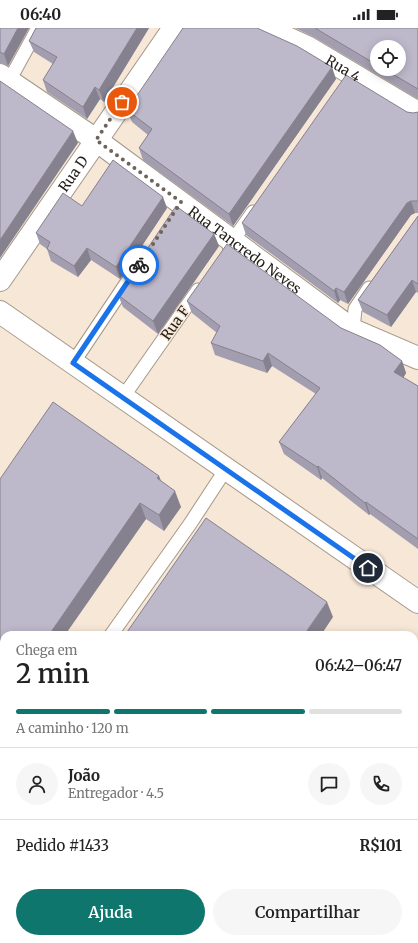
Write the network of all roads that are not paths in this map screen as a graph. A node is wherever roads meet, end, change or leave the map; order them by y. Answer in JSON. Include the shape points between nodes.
{"nodes":[{"id":1,"x":38,"y":28,"type":"edge"},
{"id":2,"x":174,"y":28,"type":"edge"},
{"id":3,"x":265,"y":28,"type":"edge"},
{"id":4,"x":4,"y":78,"type":"edge"},
{"id":5,"x":418,"y":113,"type":"edge"},
{"id":6,"x":96,"y":140,"type":"junction"},
{"id":7,"x":260,"y":201,"type":"edge"},
{"id":8,"x":228,"y":246,"type":"junction"},
{"id":9,"x":146,"y":255,"type":"edge"},
{"id":10,"x":377,"y":277,"type":"edge"},
{"id":11,"x":206,"y":279,"type":"edge"},
{"id":12,"x":0,"y":280,"type":"edge"},
{"id":13,"x":0,"y":312,"type":"edge"},
{"id":14,"x":353,"y":330,"type":"junction"},
{"id":15,"x":418,"y":358,"type":"edge"},
{"id":16,"x":73,"y":363,"type":"junction"},
{"id":17,"x":123,"y":398,"type":"junction"},
{"id":18,"x":226,"y":469,"type":"junction"},
{"id":19,"x":418,"y":602,"type":"edge"},
{"id":20,"x":114,"y":631,"type":"edge"}],
"edges":[{"from":1,"to":4,"type":"lane"},
{"from":2,"to":6,"type":"street","name":"Rua D"},
{"from":3,"to":5,"type":"street","name":"Rua 4","via":[[307,47],[346,79]]},
{"from":4,"to":6,"type":"street","name":"Rua Tancredo Neves"},
{"from":6,"to":8,"type":"street","name":"Rua Tancredo Neves","via":[[177,209]]},
{"from":6,"to":12,"type":"street","name":"Rua D"},
{"from":7,"to":8,"type":"lane"},
{"from":8,"to":14,"type":"street","name":"Rua Tancredo Neves"},
{"from":9,"to":16,"type":"lane"},
{"from":10,"to":14,"type":"lane","via":[[355,309]]},
{"from":11,"to":17,"type":"lane","name":"Rua F"},
{"from":13,"to":16,"type":"street"},
{"from":14,"to":15,"type":"street","name":"Rua Tancredo Neves"},
{"from":16,"to":17,"type":"street"},
{"from":17,"to":18,"type":"street"},
{"from":18,"to":19,"type":"street"},
{"from":18,"to":20,"type":"lane"}]}
